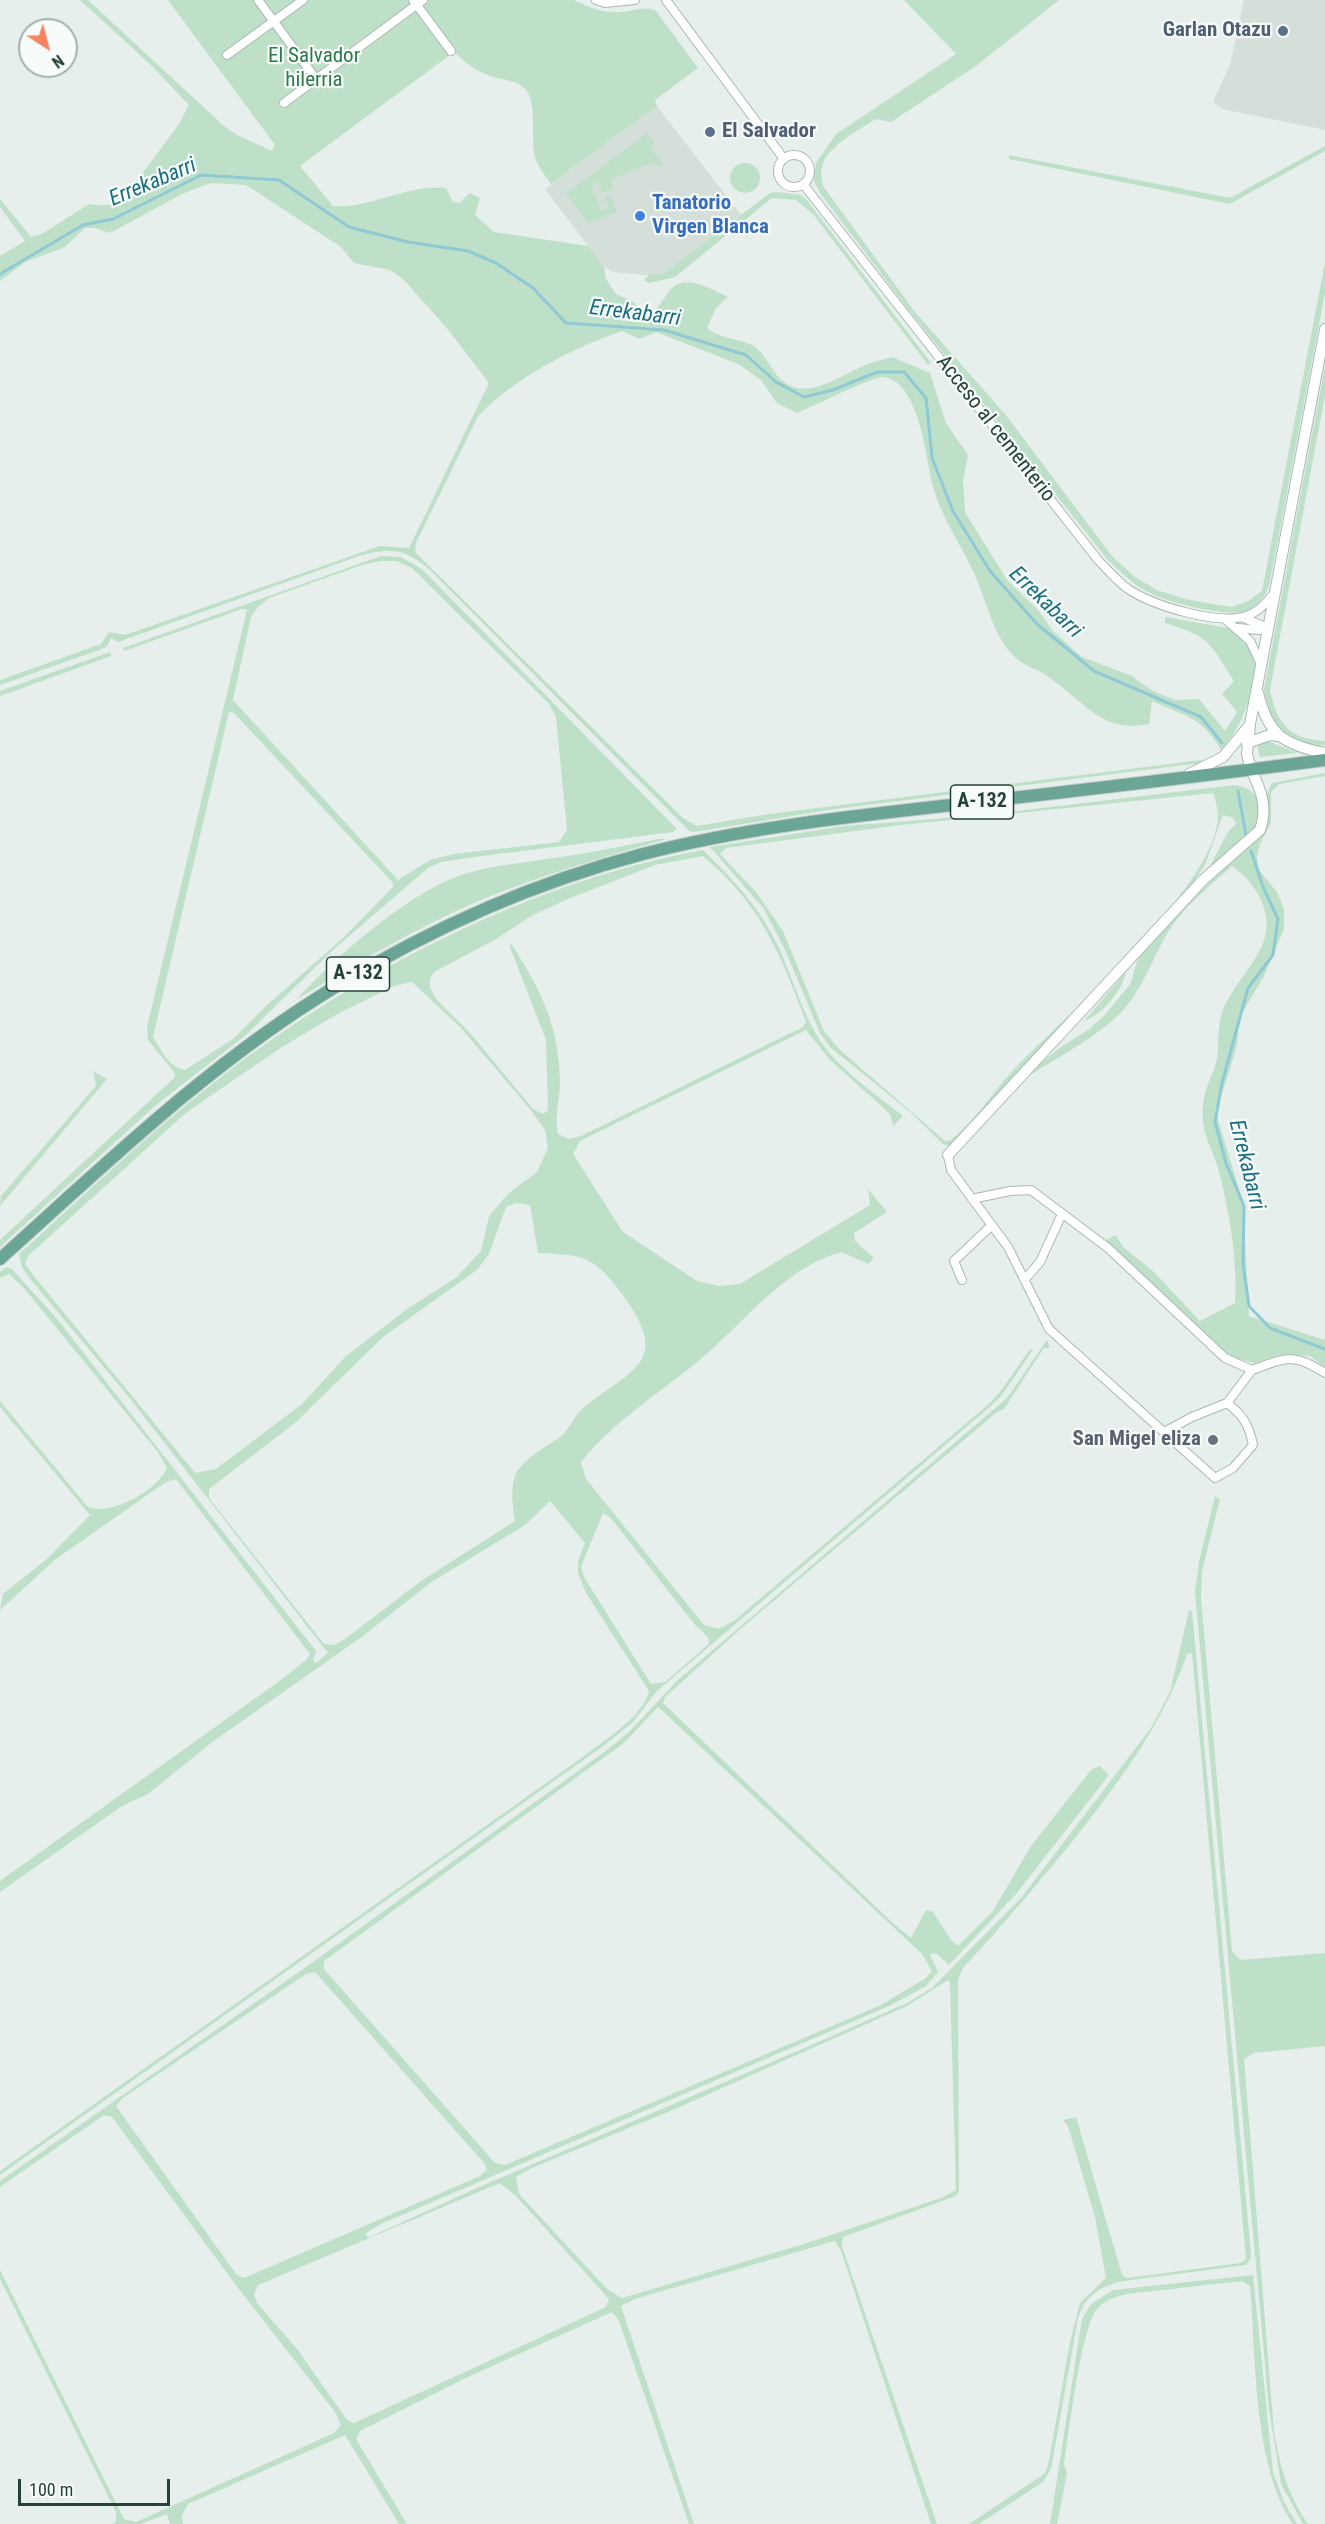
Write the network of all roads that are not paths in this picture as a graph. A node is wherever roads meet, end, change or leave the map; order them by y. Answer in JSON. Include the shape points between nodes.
{"nodes":[{"id":1,"x":258,"y":0,"type":"edge"},
{"id":2,"x":303,"y":0,"type":"edge"},
{"id":3,"x":596,"y":0,"type":"edge"},
{"id":4,"x":635,"y":0,"type":"edge"},
{"id":5,"x":666,"y":0,"type":"edge"},
{"id":6,"x":418,"y":2,"type":"edge"},
{"id":7,"x":273,"y":22,"type":"junction"},
{"id":8,"x":451,"y":51,"type":"dead end"},
{"id":9,"x":227,"y":55,"type":"dead end"},
{"id":10,"x":316,"y":80,"type":"junction"},
{"id":11,"x":284,"y":103,"type":"dead end"},
{"id":12,"x":784,"y":159,"type":"junction"},
{"id":13,"x":803,"y":184,"type":"junction"},
{"id":14,"x":1325,"y":329,"type":"edge"},
{"id":15,"x":1275,"y":592,"type":"junction"},
{"id":16,"x":1240,"y":617,"type":"junction"},
{"id":17,"x":1226,"y":620,"type":"junction"},
{"id":18,"x":1237,"y":628,"type":"junction"},
{"id":19,"x":1268,"y":628,"type":"junction"},
{"id":20,"x":1261,"y":668,"type":"junction"},
{"id":21,"x":1257,"y":689,"type":"junction"},
{"id":22,"x":1250,"y":724,"type":"junction"},
{"id":23,"x":1278,"y":736,"type":"junction"},
{"id":24,"x":1247,"y":743,"type":"junction"},
{"id":25,"x":1325,"y":753,"type":"edge"},
{"id":26,"x":1325,"y":760,"type":"edge"},
{"id":27,"x":1251,"y":770,"type":"junction"},
{"id":28,"x":1176,"y":779,"type":"junction"},
{"id":29,"x":948,"y":1155,"type":"joint"},
{"id":30,"x":972,"y":1199,"type":"junction"},
{"id":31,"x":1062,"y":1214,"type":"junction"},
{"id":32,"x":992,"y":1225,"type":"junction"},
{"id":33,"x":0,"y":1259,"type":"edge"},
{"id":34,"x":1025,"y":1279,"type":"junction"},
{"id":35,"x":962,"y":1280,"type":"dead end"},
{"id":36,"x":1252,"y":1370,"type":"junction"},
{"id":37,"x":1325,"y":1373,"type":"edge"},
{"id":38,"x":1227,"y":1403,"type":"junction"},
{"id":39,"x":1166,"y":1431,"type":"junction"}],
"edges":[{"from":1,"to":7,"type":"street"},
{"from":2,"to":7,"type":"street"},
{"from":3,"to":4,"type":"street"},
{"from":5,"to":12,"type":"street"},
{"from":6,"to":8,"type":"street"},
{"from":6,"to":10,"type":"street"},
{"from":7,"to":9,"type":"street"},
{"from":7,"to":10,"type":"street"},
{"from":10,"to":11,"type":"street"},
{"from":12,"to":13,"type":"street","via":[[778,168],[780,180],[791,187]]},
{"from":12,"to":13,"type":"street","via":[[795,155],[805,160],[810,169]]},
{"from":13,"to":17,"type":"street","name":"Acceso al cementerio","via":[[1098,560],[1127,588],[1154,604]]},
{"from":14,"to":15,"type":"main road"},
{"from":15,"to":16,"type":"street","via":[[1262,608]]},
{"from":15,"to":19,"type":"main road"},
{"from":16,"to":17,"type":"street"},
{"from":16,"to":19,"type":"street"},
{"from":17,"to":18,"type":"street"},
{"from":18,"to":19,"type":"street"},
{"from":18,"to":20,"type":"street","via":[[1250,640]]},
{"from":19,"to":20,"type":"main road"},
{"from":20,"to":21,"type":"main road"},
{"from":21,"to":22,"type":"main road"},
{"from":21,"to":23,"type":"main road","via":[[1267,723]]},
{"from":22,"to":24,"type":"main road"},
{"from":22,"to":28,"type":"main road","via":[[1222,757]]},
{"from":23,"to":24,"type":"main road"},
{"from":23,"to":25,"type":"main road"},
{"from":24,"to":27,"type":"main road"},
{"from":26,"to":27,"type":"main road","number":"A-132"},
{"from":27,"to":28,"type":"main road","number":"A-132"},
{"from":27,"to":29,"type":"main road","via":[[1262,793],[1264,820],[1260,830],[1203,880]]},
{"from":28,"to":33,"type":"main road","number":"A-132","via":[[738,833],[642,854],[517,897],[397,952],[335,986],[266,1032],[182,1096]]},
{"from":29,"to":30,"type":"street","via":[[951,1170]]},
{"from":30,"to":31,"type":"street","via":[[1031,1190]]},
{"from":30,"to":32,"type":"street"},
{"from":31,"to":34,"type":"street","via":[[1040,1262]]},
{"from":31,"to":36,"type":"street","via":[[1108,1248],[1225,1358]]},
{"from":32,"to":34,"type":"street"},
{"from":32,"to":35,"type":"street","via":[[954,1262]]},
{"from":34,"to":39,"type":"street","via":[[1049,1329]]},
{"from":36,"to":37,"type":"street","via":[[1285,1359],[1305,1360]]},
{"from":36,"to":38,"type":"street"},
{"from":38,"to":39,"type":"street"},
{"from":38,"to":39,"type":"street","via":[[1243,1416],[1253,1445],[1233,1468],[1215,1478]]}]}
